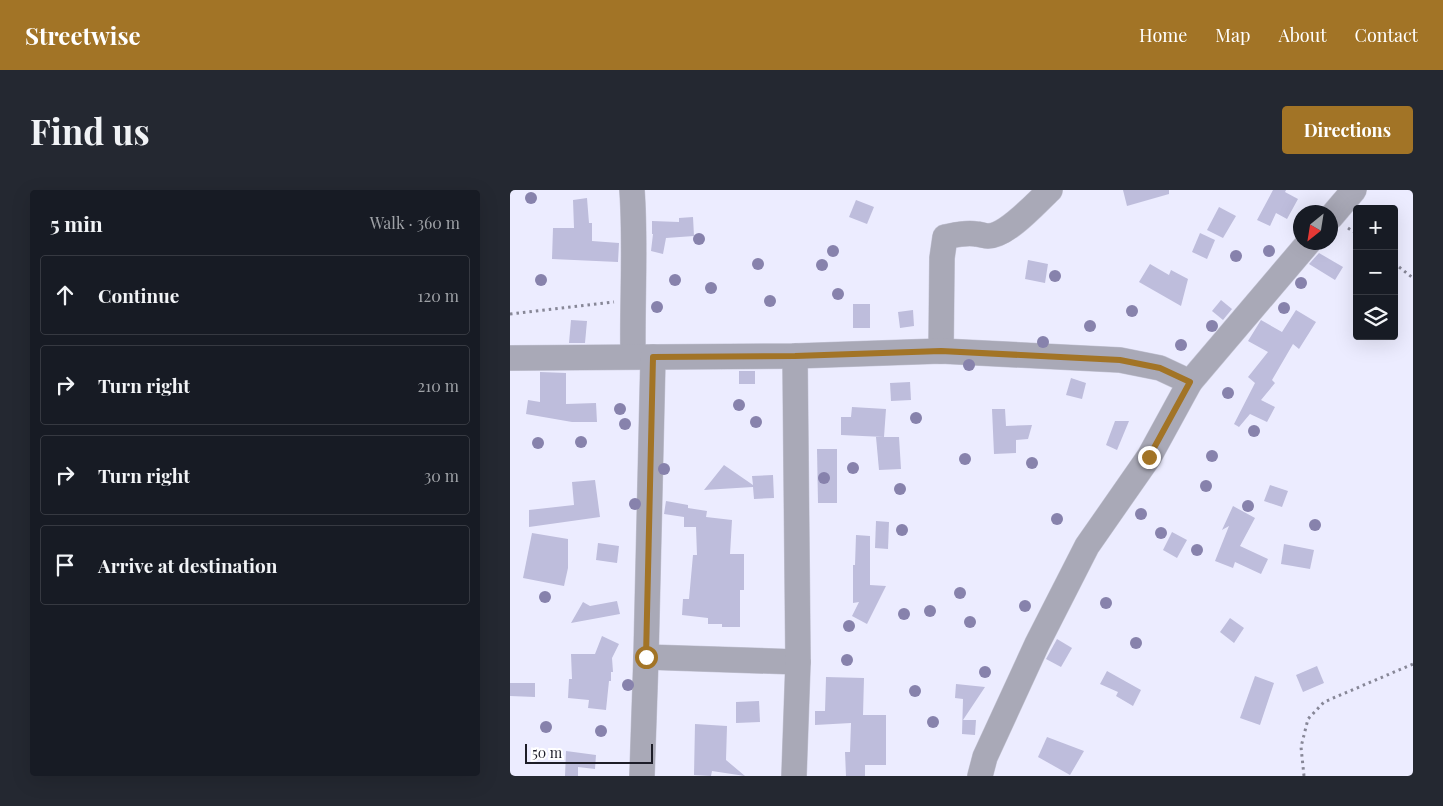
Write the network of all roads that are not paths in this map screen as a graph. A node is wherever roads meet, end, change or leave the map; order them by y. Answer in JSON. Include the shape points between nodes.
{"nodes":[{"id":1,"x":632,"y":190,"type":"edge"},
{"id":2,"x":1050,"y":190,"type":"edge"},
{"id":3,"x":1354,"y":190,"type":"edge"},
{"id":4,"x":1338,"y":208,"type":"edge"},
{"id":5,"x":1302,"y":250,"type":"edge"},
{"id":6,"x":941,"y":351,"type":"junction"},
{"id":7,"x":795,"y":356,"type":"junction"},
{"id":8,"x":643,"y":357,"type":"junction"},
{"id":9,"x":510,"y":358,"type":"edge"},
{"id":10,"x":1190,"y":382,"type":"junction"},
{"id":11,"x":646,"y":657,"type":"junction"},
{"id":12,"x":798,"y":662,"type":"junction"},
{"id":13,"x":642,"y":776,"type":"edge"},
{"id":14,"x":794,"y":776,"type":"edge"},
{"id":15,"x":980,"y":776,"type":"edge"}],
"edges":[{"from":1,"to":8,"type":"street","via":[[635,232],[632,300]]},
{"from":2,"to":6,"type":"street","via":[[999,234],[945,237]]},
{"from":3,"to":4,"type":"street"},
{"from":5,"to":10,"type":"street"},
{"from":6,"to":7,"type":"street"},
{"from":6,"to":10,"type":"street","via":[[1120,360],[1160,368]]},
{"from":7,"to":8,"type":"street"},
{"from":7,"to":12,"type":"street"},
{"from":8,"to":9,"type":"street"},
{"from":8,"to":11,"type":"street"},
{"from":10,"to":15,"type":"street","via":[[1149,457],[1087,546],[1037,644],[985,757]]},
{"from":11,"to":12,"type":"street"},
{"from":11,"to":13,"type":"street"},
{"from":12,"to":14,"type":"street"}]}
